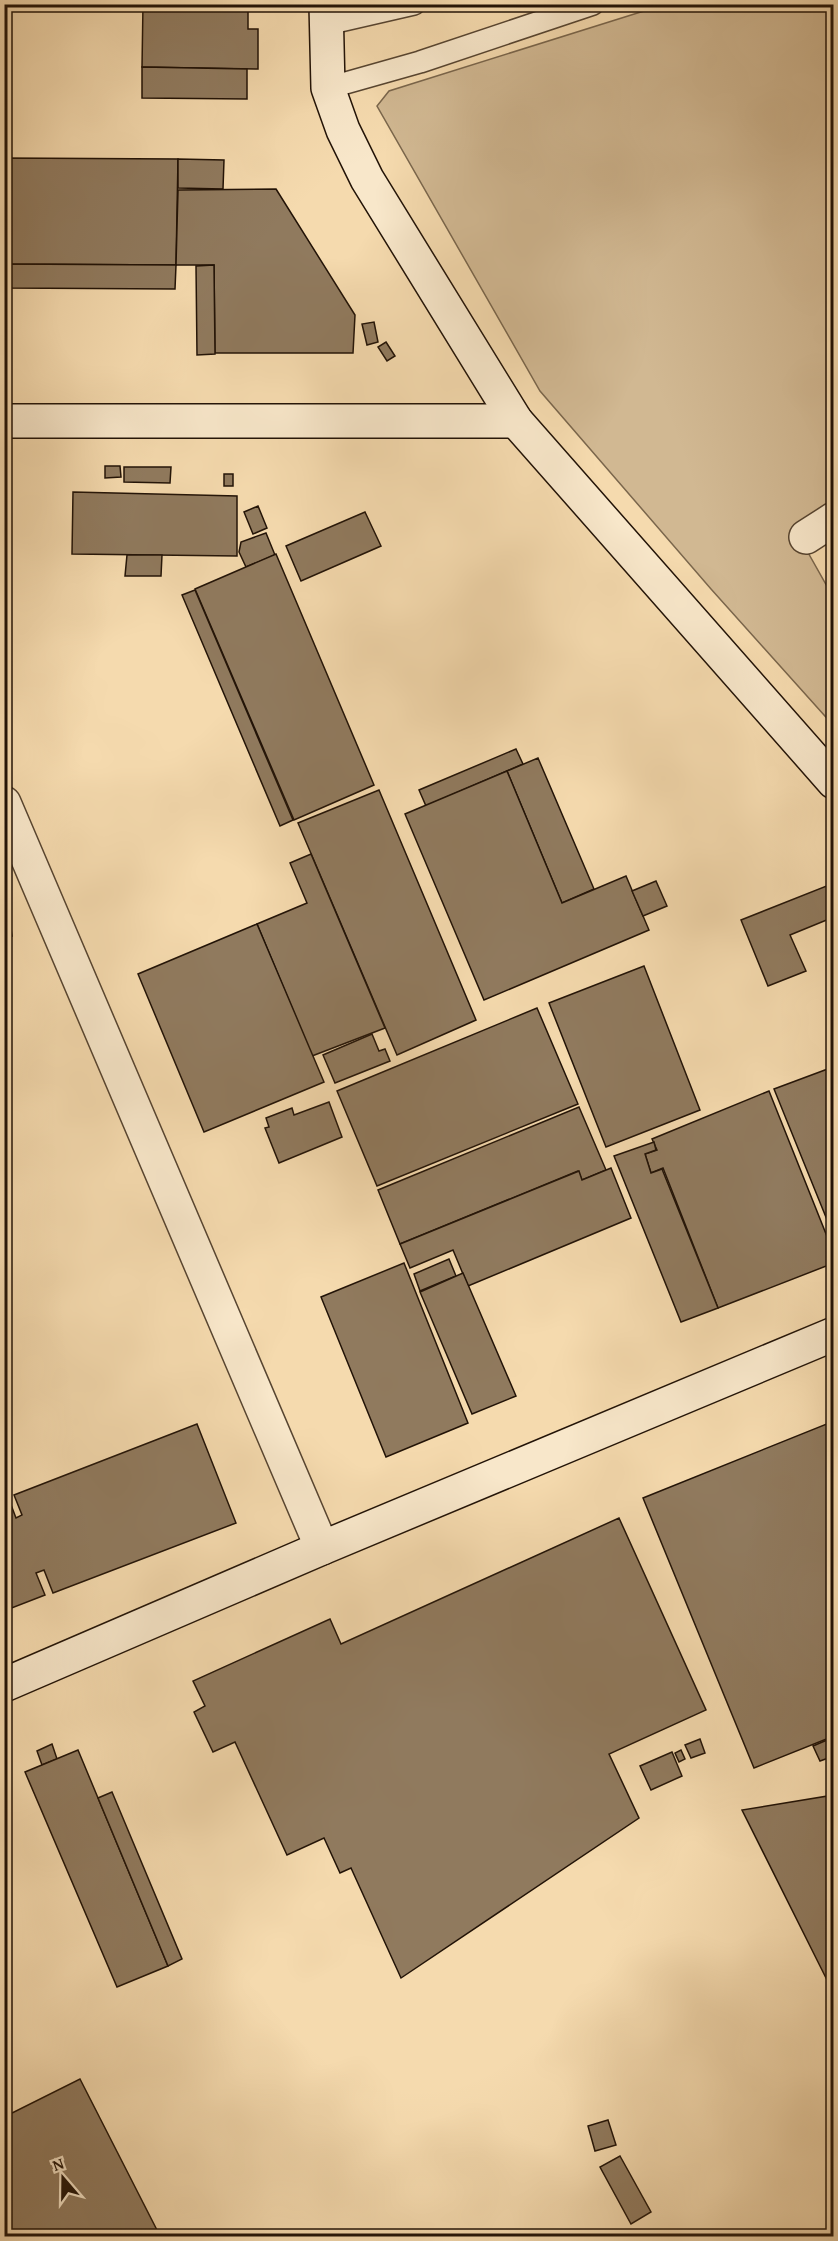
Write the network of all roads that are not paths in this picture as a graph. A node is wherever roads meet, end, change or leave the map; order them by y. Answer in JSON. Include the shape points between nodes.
{"nodes":[{"id":1,"x":414,"y":4,"type":"edge"},
{"id":2,"x":593,"y":4,"type":"edge"},
{"id":3,"x":326,"y":14,"type":"edge"},
{"id":4,"x":328,"y":88,"type":"junction"},
{"id":5,"x":4,"y":421,"type":"edge"},
{"id":6,"x":516,"y":421,"type":"junction"},
{"id":7,"x":834,"y":519,"type":"edge"},
{"id":8,"x":806,"y":537,"type":"dead end"},
{"id":9,"x":834,"y":782,"type":"edge"},
{"id":10,"x":4,"y":803,"type":"edge"},
{"id":11,"x":834,"y":1334,"type":"edge"},
{"id":12,"x":322,"y":1548,"type":"junction"},
{"id":13,"x":4,"y":1685,"type":"edge"}],
"edges":[{"from":1,"to":3,"type":"lane"},
{"from":2,"to":4,"type":"lane","via":[[420,62]]},
{"from":3,"to":4,"type":"street"},
{"from":4,"to":6,"type":"street","via":[[367,179]]},
{"from":5,"to":6,"type":"street"},
{"from":6,"to":9,"type":"street"},
{"from":7,"to":8,"type":"street"},
{"from":10,"to":12,"type":"street"},
{"from":11,"to":12,"type":"street"},
{"from":12,"to":13,"type":"street"}]}
